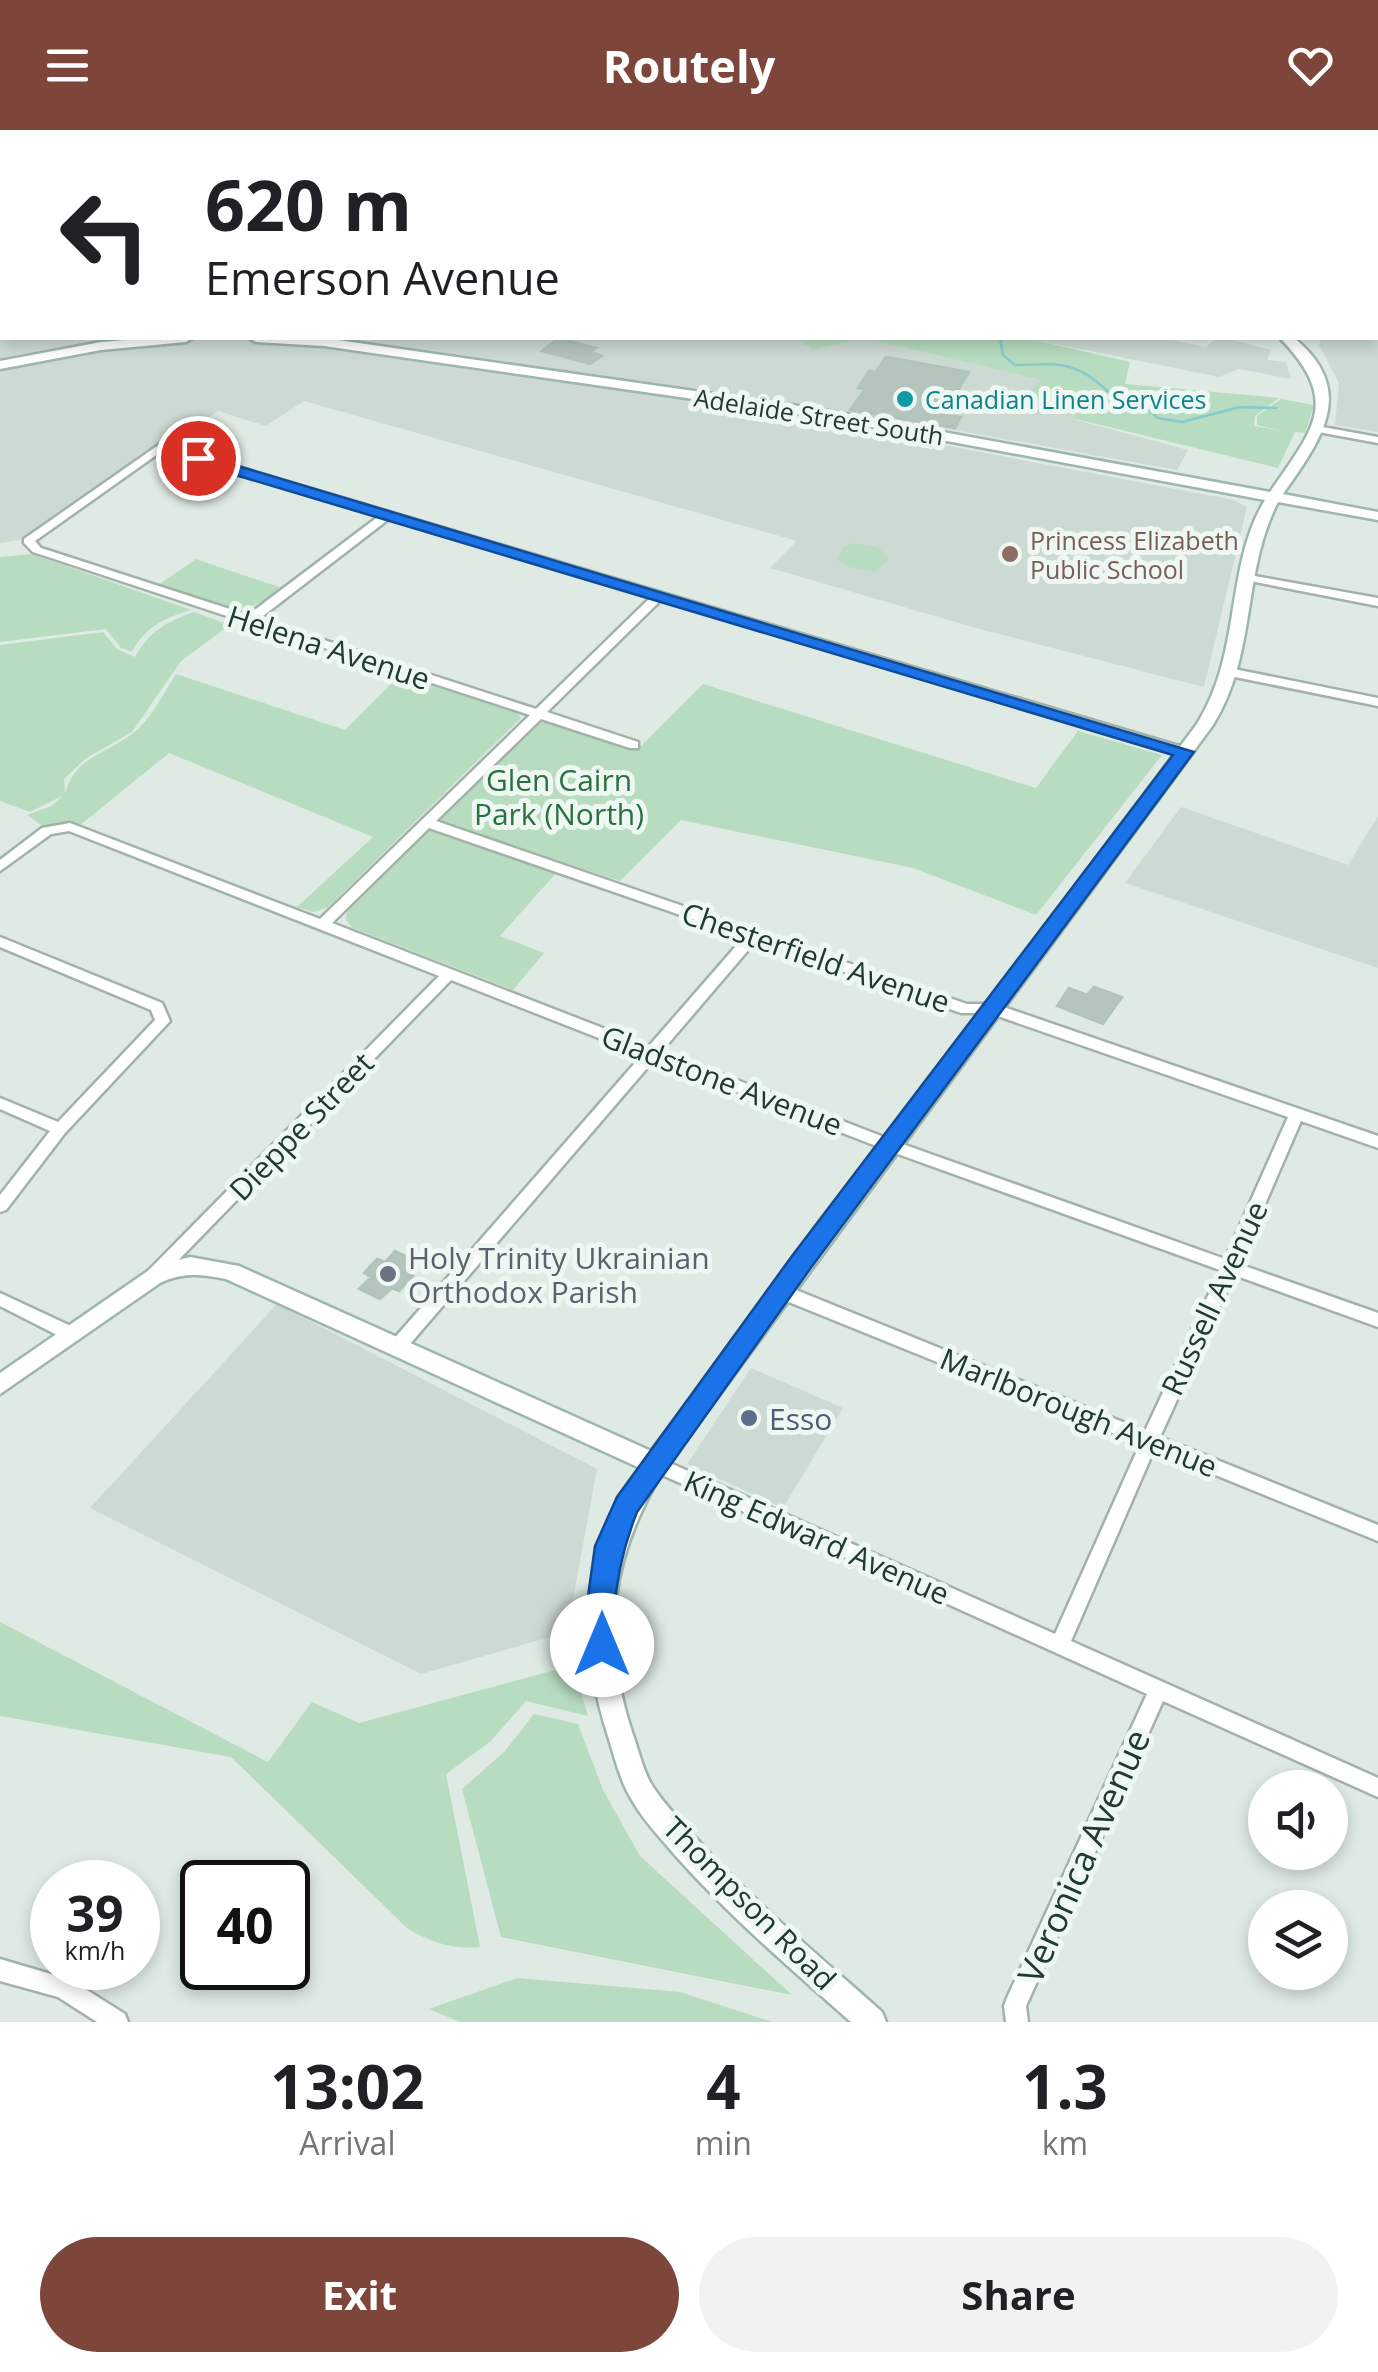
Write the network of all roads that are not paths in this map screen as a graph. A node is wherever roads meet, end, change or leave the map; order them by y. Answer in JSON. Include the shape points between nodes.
{"nodes":[{"id":1,"x":165,"y":340,"type":"edge"},
{"id":2,"x":290,"y":340,"type":"edge"},
{"id":3,"x":1290,"y":340,"type":"edge"},
{"id":4,"x":0,"y":365,"type":"edge"},
{"id":5,"x":1317,"y":429,"type":"junction"},
{"id":6,"x":1378,"y":440,"type":"edge"},
{"id":7,"x":1271,"y":498,"type":"junction"},
{"id":8,"x":387,"y":515,"type":"junction"},
{"id":9,"x":1378,"y":516,"type":"edge"},
{"id":10,"x":1249,"y":578,"type":"junction"},
{"id":11,"x":659,"y":596,"type":"junction"},
{"id":12,"x":1378,"y":602,"type":"edge"},
{"id":13,"x":248,"y":622,"type":"junction"},
{"id":14,"x":1229,"y":672,"type":"junction"},
{"id":15,"x":1378,"y":702,"type":"edge"},
{"id":16,"x":537,"y":712,"type":"junction"},
{"id":17,"x":634,"y":744,"type":"dead end"},
{"id":18,"x":1184,"y":752,"type":"junction"},
{"id":19,"x":424,"y":822,"type":"junction"},
{"id":20,"x":0,"y":867,"type":"edge"},
{"id":21,"x":324,"y":924,"type":"junction"},
{"id":22,"x":754,"y":936,"type":"junction"},
{"id":23,"x":0,"y":942,"type":"edge"},
{"id":24,"x":449,"y":974,"type":"junction"},
{"id":25,"x":990,"y":1008,"type":"junction"},
{"id":26,"x":654,"y":1053,"type":"junction"},
{"id":27,"x":0,"y":1103,"type":"edge"},
{"id":28,"x":1297,"y":1114,"type":"junction"},
{"id":29,"x":60,"y":1129,"type":"junction"},
{"id":30,"x":1378,"y":1142,"type":"edge"},
{"id":31,"x":889,"y":1145,"type":"junction"},
{"id":32,"x":0,"y":1206,"type":"edge"},
{"id":33,"x":1232,"y":1266,"type":"junction"},
{"id":34,"x":152,"y":1277,"type":"junction"},
{"id":35,"x":780,"y":1291,"type":"junction"},
{"id":36,"x":0,"y":1299,"type":"edge"},
{"id":37,"x":1378,"y":1320,"type":"edge"},
{"id":38,"x":69,"y":1333,"type":"junction"},
{"id":39,"x":398,"y":1346,"type":"junction"},
{"id":40,"x":0,"y":1385,"type":"edge"},
{"id":41,"x":1147,"y":1440,"type":"junction"},
{"id":42,"x":654,"y":1464,"type":"junction"},
{"id":43,"x":1378,"y":1533,"type":"edge"},
{"id":44,"x":1059,"y":1646,"type":"junction"},
{"id":45,"x":1158,"y":1691,"type":"junction"},
{"id":46,"x":1378,"y":1788,"type":"edge"},
{"id":47,"x":0,"y":1970,"type":"edge"},
{"id":48,"x":117,"y":2022,"type":"edge"},
{"id":49,"x":872,"y":2022,"type":"edge"},
{"id":50,"x":1018,"y":2022,"type":"edge"}],
"edges":[{"from":1,"to":4,"type":"street"},
{"from":2,"to":7,"type":"street","name":"Adelaide Street South","via":[[776,406]]},
{"from":3,"to":5,"type":"street","name":"Thompson Road","via":[[1306,353],[1322,387]]},
{"from":5,"to":6,"type":"street"},
{"from":5,"to":7,"type":"street","name":"Thompson Road","via":[[1296,470]]},
{"from":7,"to":9,"type":"street","name":"Adelaide Street South"},
{"from":7,"to":10,"type":"street","name":"Thompson Road"},
{"from":8,"to":11,"type":"street"},
{"from":8,"to":13,"type":"street"},
{"from":8,"to":13,"type":"street","name":"Helena Avenue","via":[[160,447],[28,541],[37,550]]},
{"from":10,"to":12,"type":"street"},
{"from":10,"to":14,"type":"street","name":"Thompson Road"},
{"from":11,"to":16,"type":"street"},
{"from":11,"to":18,"type":"street"},
{"from":13,"to":16,"type":"street","name":"Helena Avenue"},
{"from":14,"to":15,"type":"street"},
{"from":14,"to":18,"type":"street","name":"Thompson Road"},
{"from":16,"to":17,"type":"street","name":"Helena Avenue"},
{"from":16,"to":19,"type":"street"},
{"from":18,"to":25,"type":"street","name":"Thompson Road"},
{"from":19,"to":21,"type":"street"},
{"from":19,"to":22,"type":"street","name":"Chesterfield Avenue"},
{"from":20,"to":21,"type":"street","name":"Gladstone Avenue","via":[[47,831],[70,828]]},
{"from":21,"to":24,"type":"street","name":"Gladstone Avenue"},
{"from":22,"to":25,"type":"street","name":"Chesterfield Avenue","via":[[966,1009]]},
{"from":22,"to":26,"type":"street"},
{"from":23,"to":29,"type":"street","via":[[158,1007],[163,1021]]},
{"from":24,"to":26,"type":"street","name":"Gladstone Avenue"},
{"from":24,"to":34,"type":"street","name":"Dieppe Street"},
{"from":25,"to":28,"type":"street","name":"Chesterfield Avenue"},
{"from":25,"to":31,"type":"street","name":"Thompson Road"},
{"from":26,"to":31,"type":"street","name":"Gladstone Avenue"},
{"from":26,"to":39,"type":"street"},
{"from":27,"to":29,"type":"street"},
{"from":28,"to":30,"type":"street","name":"Chesterfield Avenue"},
{"from":28,"to":33,"type":"street","name":"Russell Avenue"},
{"from":29,"to":32,"type":"street"},
{"from":31,"to":33,"type":"street","name":"Gladstone Avenue"},
{"from":31,"to":35,"type":"street","name":"Thompson Road"},
{"from":33,"to":37,"type":"street","name":"Gladstone Avenue"},
{"from":33,"to":41,"type":"street","name":"Russell Avenue"},
{"from":34,"to":38,"type":"street","name":"King Edward Avenue"},
{"from":34,"to":39,"type":"street","name":"King Edward Avenue","via":[[176,1264],[231,1272]]},
{"from":35,"to":41,"type":"street","name":"Marlborough Avenue"},
{"from":35,"to":42,"type":"street","name":"Thompson Road"},
{"from":36,"to":38,"type":"street"},
{"from":38,"to":40,"type":"street","name":"King Edward Avenue"},
{"from":39,"to":42,"type":"street","name":"King Edward Avenue"},
{"from":41,"to":43,"type":"street","name":"Marlborough Avenue"},
{"from":41,"to":44,"type":"street","name":"Russell Avenue"},
{"from":42,"to":44,"type":"street","name":"King Edward Avenue"},
{"from":42,"to":49,"type":"street","name":"Thompson Road","via":[[609,1546],[600,1618],[608,1704],[642,1794],[740,1902]]},
{"from":44,"to":45,"type":"street","name":"King Edward Avenue"},
{"from":45,"to":46,"type":"street","name":"King Edward Avenue"},
{"from":45,"to":50,"type":"street","name":"Veronica Avenue","via":[[1015,2006]]},
{"from":47,"to":48,"type":"street","via":[[63,1988]]}]}
